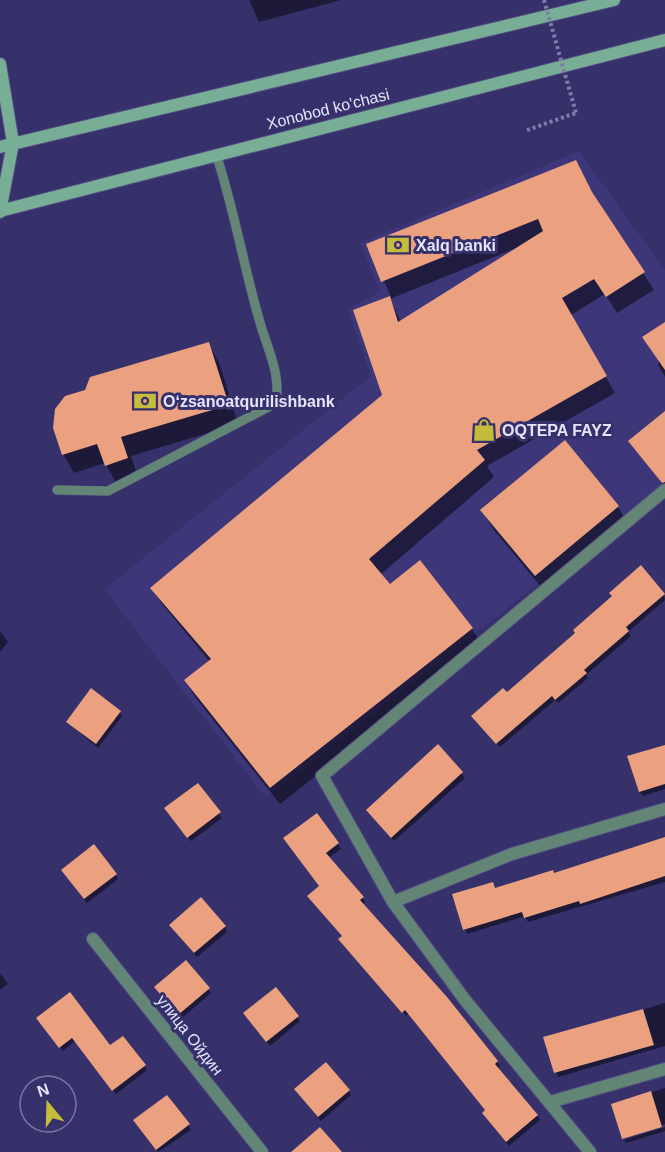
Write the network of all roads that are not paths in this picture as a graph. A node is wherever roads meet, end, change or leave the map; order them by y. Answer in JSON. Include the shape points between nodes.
{"nodes":[{"id":1,"x":614,"y":0,"type":"edge"},
{"id":2,"x":665,"y":40,"type":"edge"},
{"id":3,"x":0,"y":64,"type":"edge"},
{"id":4,"x":13,"y":142,"type":"junction"},
{"id":5,"x":0,"y":147,"type":"edge"},
{"id":6,"x":216,"y":154,"type":"junction"},
{"id":7,"x":0,"y":212,"type":"edge"},
{"id":8,"x":57,"y":490,"type":"dead end"},
{"id":9,"x":665,"y":490,"type":"edge"},
{"id":10,"x":665,"y":809,"type":"edge"},
{"id":11,"x":393,"y":902,"type":"junction"},
{"id":12,"x":93,"y":939,"type":"dead end"},
{"id":13,"x":665,"y":1069,"type":"edge"},
{"id":14,"x":550,"y":1102,"type":"junction"},
{"id":15,"x":262,"y":1152,"type":"edge"},
{"id":16,"x":590,"y":1152,"type":"edge"}],
"edges":[{"from":1,"to":4,"type":"main road"},
{"from":2,"to":6,"type":"main road","name":"Xonobod ko'chasi"},
{"from":3,"to":4,"type":"main road"},
{"from":4,"to":5,"type":"main road"},
{"from":4,"to":7,"type":"main road"},
{"from":6,"to":7,"type":"main road","name":"Xonobod ko'chasi"},
{"from":6,"to":8,"type":"lane","via":[[229,192],[258,319],[279,384],[276,403],[108,491]]},
{"from":9,"to":11,"type":"street","via":[[322,776]]},
{"from":10,"to":11,"type":"street","via":[[512,854]]},
{"from":11,"to":14,"type":"street","via":[[465,1000]]},
{"from":12,"to":15,"type":"street","name":"улица Ойдин"},
{"from":13,"to":14,"type":"street"},
{"from":14,"to":16,"type":"street"}]}
